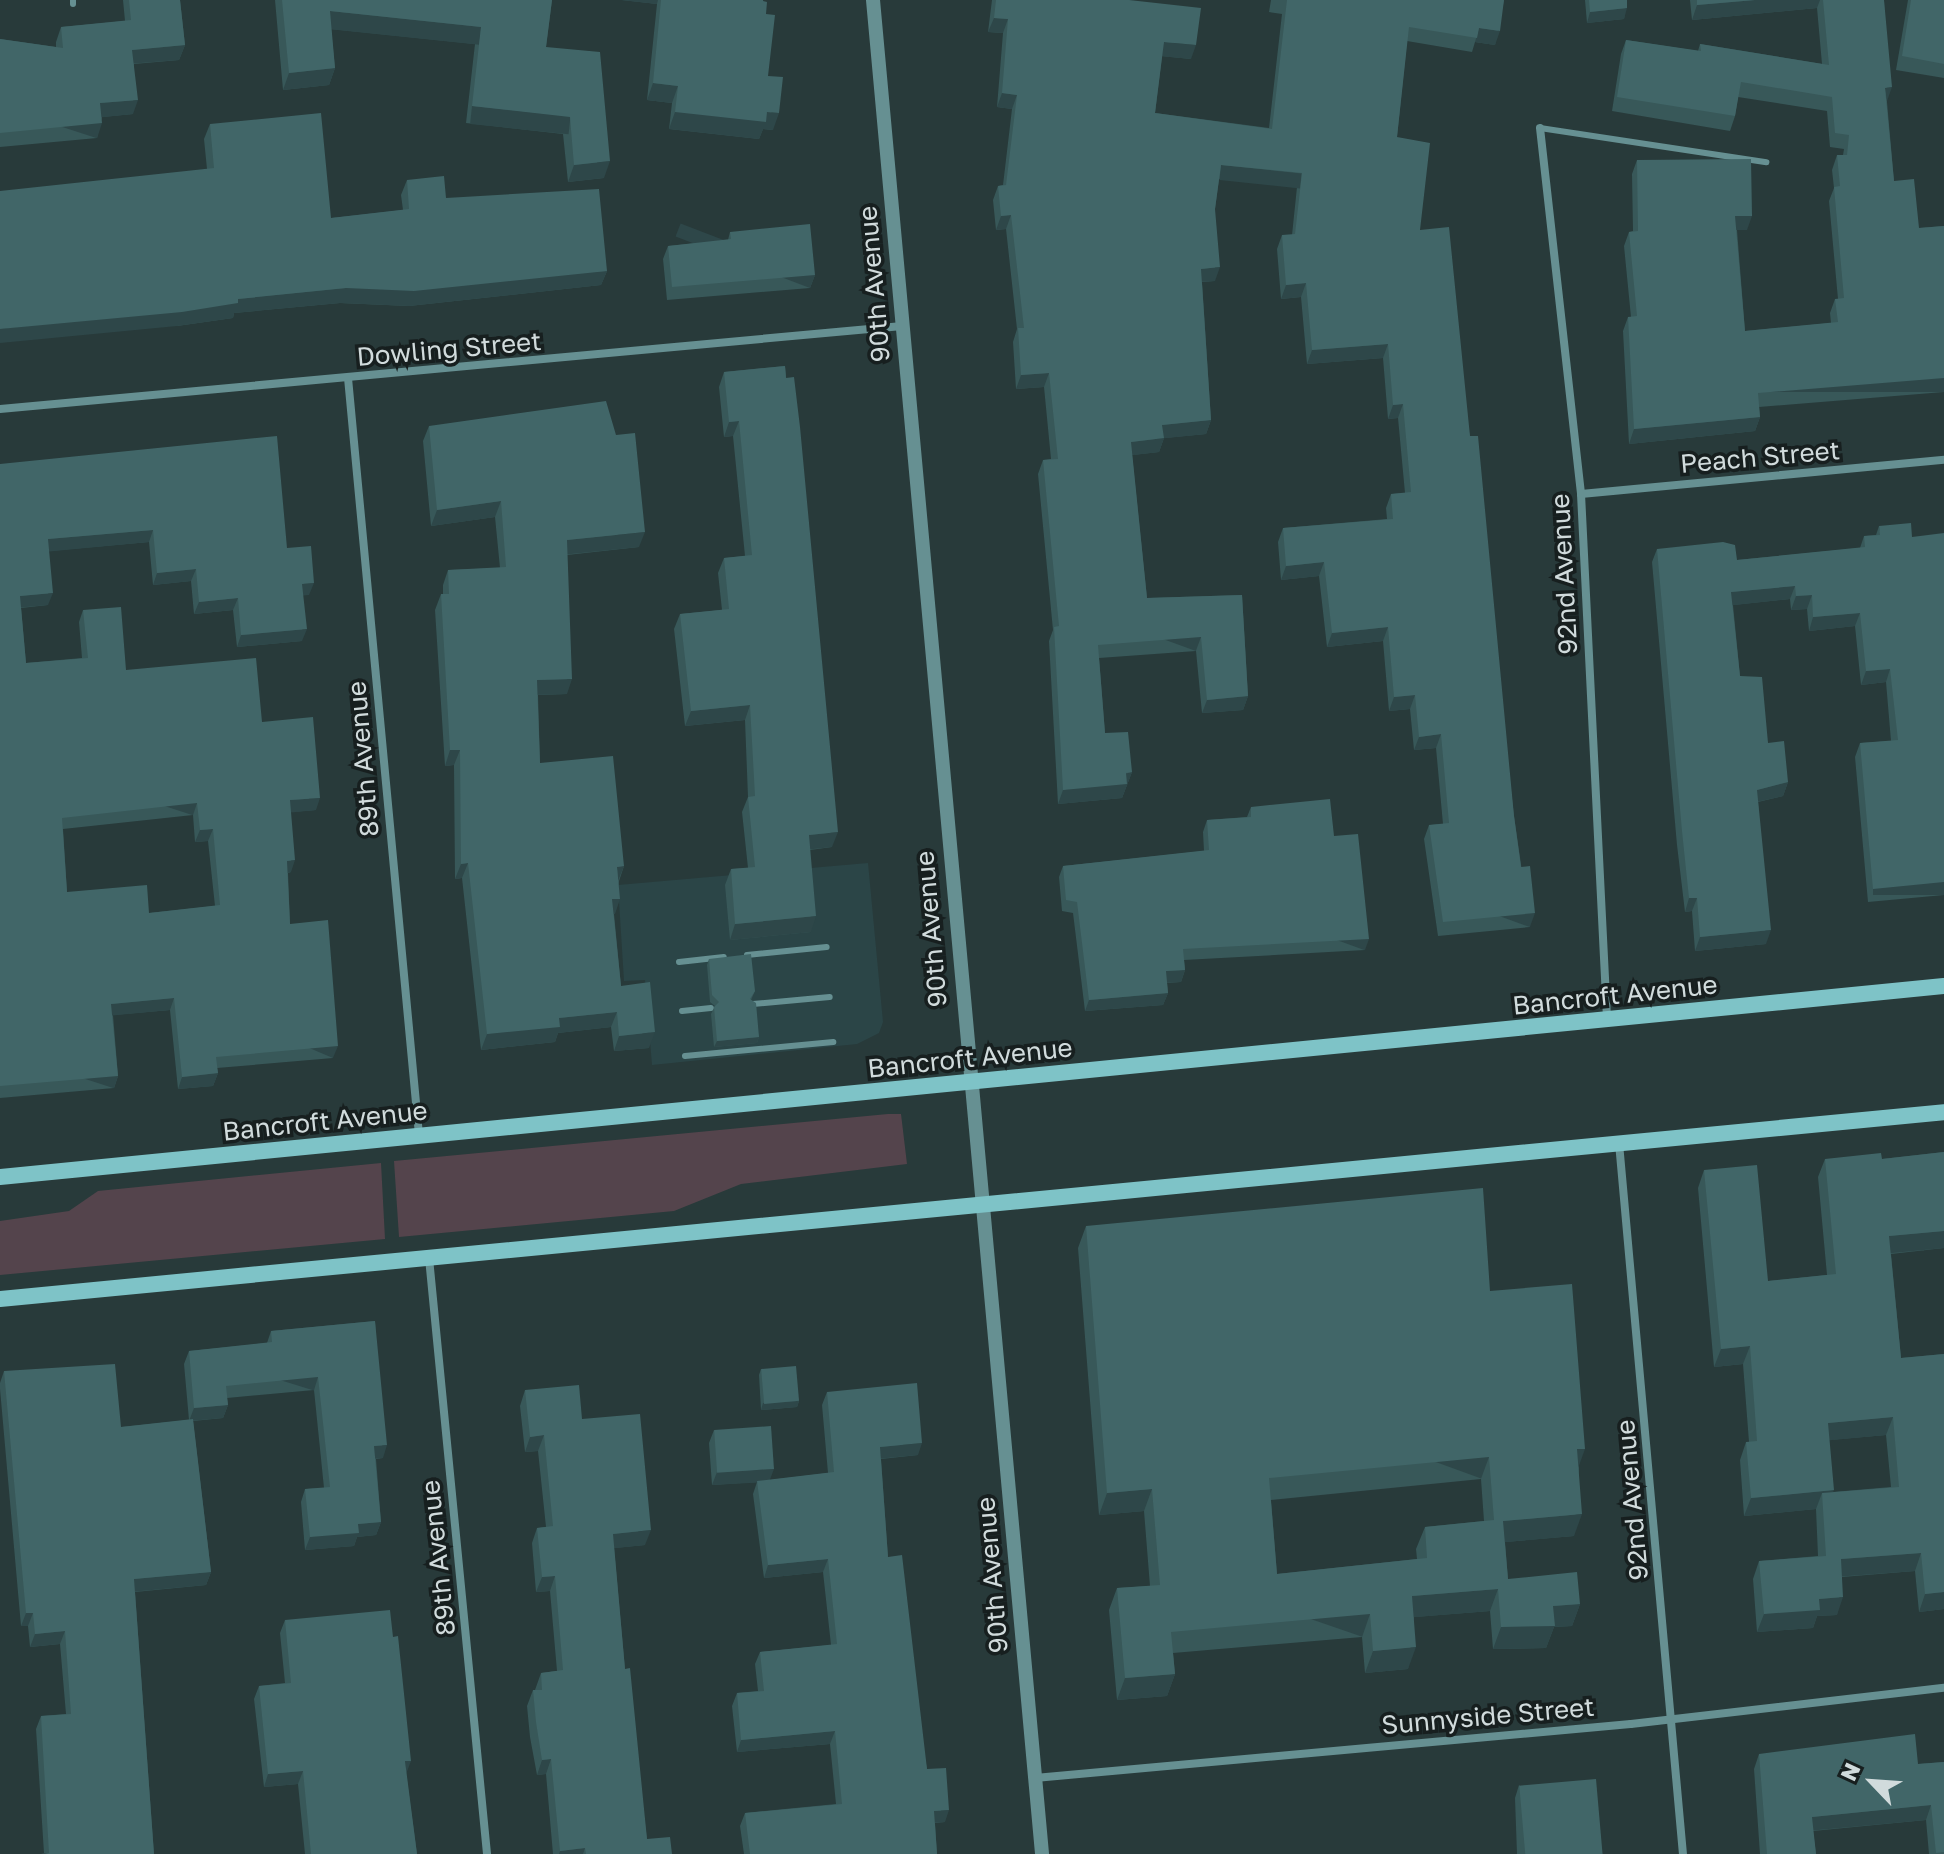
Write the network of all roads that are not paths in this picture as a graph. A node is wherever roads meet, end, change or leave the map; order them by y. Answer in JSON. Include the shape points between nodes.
{"nodes":[{"id":1,"x":873,"y":0,"type":"edge"},
{"id":2,"x":1540,"y":128,"type":"joint"},
{"id":3,"x":1766,"y":162,"type":"dead end"},
{"id":4,"x":902,"y":326,"type":"junction"},
{"id":5,"x":348,"y":378,"type":"junction"},
{"id":6,"x":0,"y":409,"type":"edge"},
{"id":7,"x":1944,"y":460,"type":"edge"},
{"id":8,"x":1581,"y":494,"type":"junction"},
{"id":9,"x":827,"y":947,"type":"dead end"},
{"id":10,"x":679,"y":962,"type":"dead end"},
{"id":11,"x":1944,"y":986,"type":"edge"},
{"id":12,"x":830,"y":997,"type":"dead end"},
{"id":13,"x":753,"y":1004,"type":"edge"},
{"id":14,"x":711,"y":1008,"type":"edge"},
{"id":15,"x":682,"y":1011,"type":"dead end"},
{"id":16,"x":1607,"y":1020,"type":"junction"},
{"id":17,"x":833,"y":1042,"type":"dead end"},
{"id":18,"x":685,"y":1056,"type":"dead end"},
{"id":19,"x":969,"y":1082,"type":"junction"},
{"id":20,"x":1944,"y":1112,"type":"edge"},
{"id":21,"x":419,"y":1135,"type":"junction"},
{"id":22,"x":1619,"y":1143,"type":"junction"},
{"id":23,"x":0,"y":1177,"type":"edge"},
{"id":24,"x":981,"y":1204,"type":"junction"},
{"id":25,"x":429,"y":1258,"type":"junction"},
{"id":26,"x":0,"y":1299,"type":"edge"},
{"id":27,"x":1944,"y":1688,"type":"edge"},
{"id":28,"x":1673,"y":1720,"type":"junction"},
{"id":29,"x":1035,"y":1778,"type":"junction"},
{"id":30,"x":487,"y":1854,"type":"edge"},
{"id":31,"x":1042,"y":1854,"type":"edge"},
{"id":32,"x":1683,"y":1854,"type":"edge"}],
"edges":[{"from":1,"to":4,"type":"street","name":"90th Avenue"},
{"from":2,"to":3,"type":"lane"},
{"from":2,"to":8,"type":"street","name":"92nd Avenue"},
{"from":4,"to":5,"type":"street","name":"Dowling Street"},
{"from":4,"to":19,"type":"street","name":"90th Avenue"},
{"from":5,"to":6,"type":"street","name":"Dowling Street"},
{"from":5,"to":21,"type":"street","name":"89th Avenue"},
{"from":7,"to":8,"type":"street","name":"Peach Street"},
{"from":8,"to":16,"type":"street","name":"92nd Avenue"},
{"from":9,"to":10,"type":"lane"},
{"from":11,"to":16,"type":"main road","name":"Bancroft Avenue"},
{"from":12,"to":13,"type":"lane"},
{"from":14,"to":15,"type":"lane"},
{"from":16,"to":19,"type":"main road","name":"Bancroft Avenue"},
{"from":17,"to":18,"type":"lane"},
{"from":19,"to":21,"type":"main road","name":"Bancroft Avenue"},
{"from":19,"to":24,"type":"street","name":"90th Avenue"},
{"from":20,"to":22,"type":"main road"},
{"from":21,"to":23,"type":"main road","name":"Bancroft Avenue"},
{"from":22,"to":24,"type":"main road"},
{"from":22,"to":28,"type":"street","name":"92nd Avenue"},
{"from":24,"to":25,"type":"main road"},
{"from":24,"to":29,"type":"street","name":"90th Avenue"},
{"from":25,"to":26,"type":"main road"},
{"from":25,"to":30,"type":"street","name":"89th Avenue"},
{"from":27,"to":28,"type":"street","name":"Sunnyside Street"},
{"from":28,"to":29,"type":"street","name":"Sunnyside Street"},
{"from":28,"to":32,"type":"street","name":"92nd Avenue"},
{"from":29,"to":31,"type":"street","name":"90th Avenue"}]}
